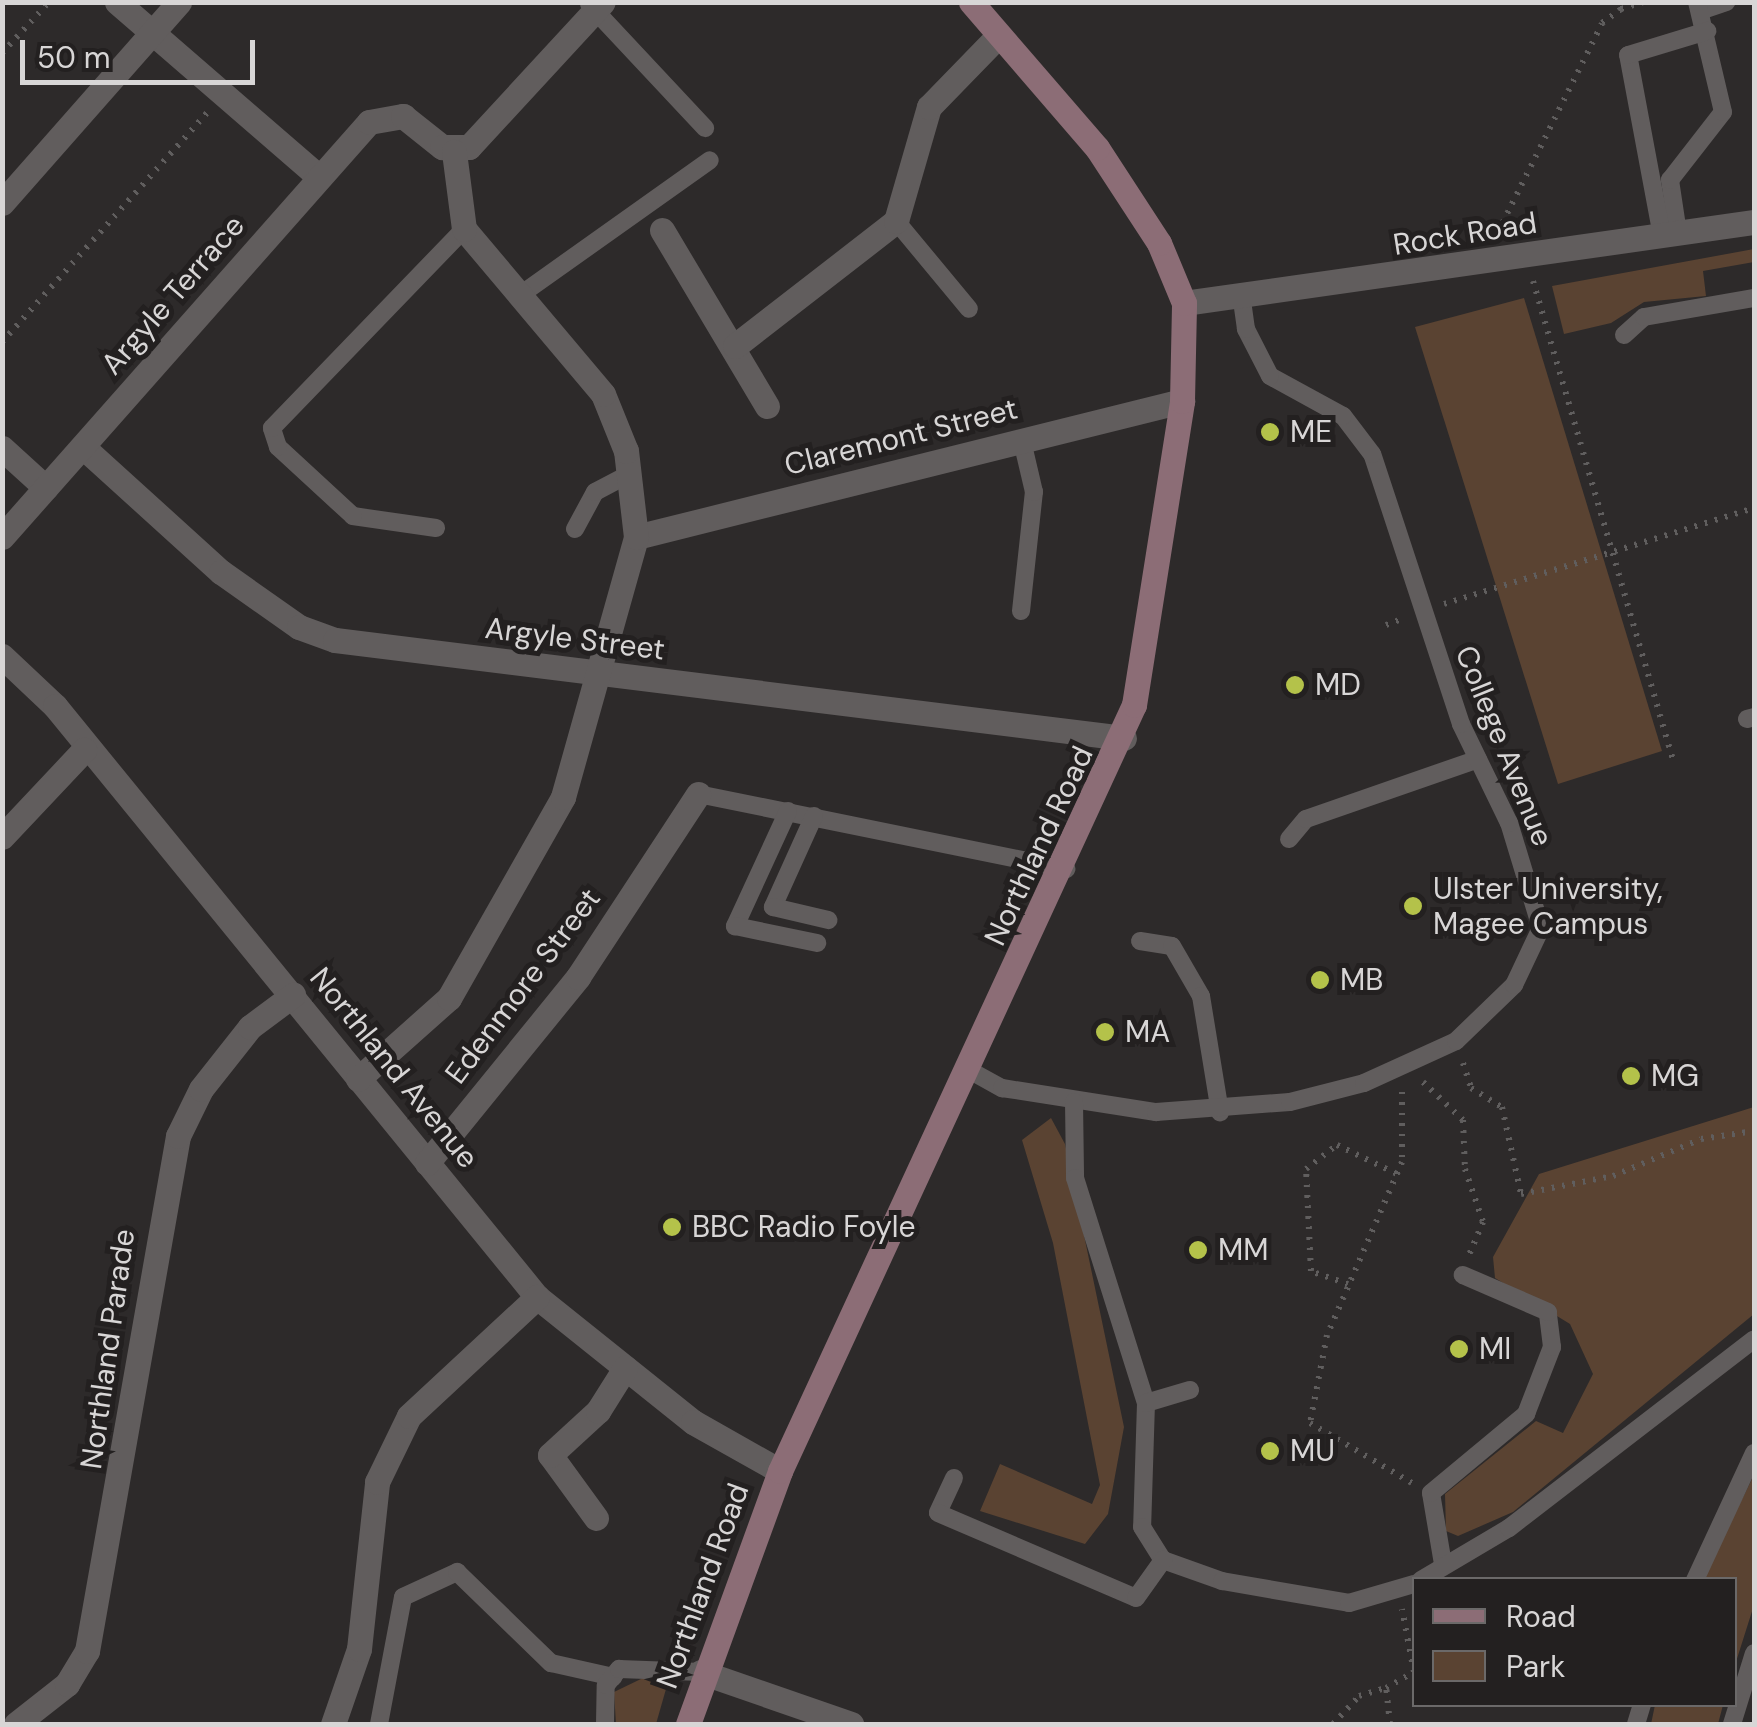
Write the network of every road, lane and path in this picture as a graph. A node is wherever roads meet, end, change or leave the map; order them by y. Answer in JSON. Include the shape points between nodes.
{"nodes":[{"id":1,"x":49,"y":2,"type":"edge"},
{"id":2,"x":117,"y":2,"type":"edge"},
{"id":3,"x":179,"y":2,"type":"edge"},
{"id":4,"x":971,"y":2,"type":"edge"},
{"id":5,"x":1644,"y":2,"type":"edge"},
{"id":6,"x":1726,"y":2,"type":"edge"},
{"id":7,"x":595,"y":5,"type":"edge"},
{"id":8,"x":1619,"y":6,"type":"edge"},
{"id":9,"x":1699,"y":7,"type":"edge"},
{"id":10,"x":1706,"y":31,"type":"junction"},
{"id":11,"x":153,"y":33,"type":"junction"},
{"id":12,"x":999,"y":35,"type":"junction"},
{"id":13,"x":2,"y":53,"type":"edge"},
{"id":14,"x":224,"y":93,"type":"junction"},
{"id":15,"x":705,"y":128,"type":"dead end"},
{"id":16,"x":454,"y":152,"type":"junction"},
{"id":17,"x":710,"y":160,"type":"dead end"},
{"id":18,"x":318,"y":176,"type":"junction"},
{"id":19,"x":2,"y":203,"type":"edge"},
{"id":20,"x":896,"y":221,"type":"junction"},
{"id":21,"x":1754,"y":222,"type":"edge"},
{"id":22,"x":464,"y":229,"type":"junction"},
{"id":23,"x":662,"y":230,"type":"dead end"},
{"id":24,"x":1670,"y":234,"type":"junction"},
{"id":25,"x":1526,"y":258,"type":"junction"},
{"id":26,"x":1482,"y":265,"type":"junction"},
{"id":27,"x":523,"y":292,"type":"junction"},
{"id":28,"x":1754,"y":298,"type":"edge"},
{"id":29,"x":1242,"y":299,"type":"junction"},
{"id":30,"x":1184,"y":303,"type":"junction"},
{"id":31,"x":969,"y":309,"type":"dead end"},
{"id":32,"x":1624,"y":335,"type":"dead end"},
{"id":33,"x":2,"y":342,"type":"edge"},
{"id":34,"x":735,"y":346,"type":"junction"},
{"id":35,"x":1182,"y":400,"type":"junction"},
{"id":36,"x":767,"y":406,"type":"dead end"},
{"id":37,"x":1022,"y":440,"type":"junction"},
{"id":38,"x":83,"y":447,"type":"junction"},
{"id":39,"x":2,"y":448,"type":"edge"},
{"id":40,"x":631,"y":472,"type":"junction"},
{"id":41,"x":46,"y":488,"type":"junction"},
{"id":42,"x":1754,"y":508,"type":"edge"},
{"id":43,"x":436,"y":528,"type":"dead end"},
{"id":44,"x":575,"y":529,"type":"dead end"},
{"id":45,"x":636,"y":536,"type":"junction"},
{"id":46,"x":2,"y":537,"type":"edge"},
{"id":47,"x":1614,"y":554,"type":"junction"},
{"id":48,"x":1423,"y":610,"type":"junction"},
{"id":49,"x":1021,"y":611,"type":"dead end"},
{"id":50,"x":1386,"y":625,"type":"dead end"},
{"id":51,"x":2,"y":656,"type":"edge"},
{"id":52,"x":595,"y":675,"type":"junction"},
{"id":53,"x":1124,"y":738,"type":"junction"},
{"id":54,"x":84,"y":750,"type":"junction"},
{"id":55,"x":1478,"y":758,"type":"junction"},
{"id":56,"x":1673,"y":760,"type":"dead end"},
{"id":57,"x":698,"y":794,"type":"joint"},
{"id":58,"x":788,"y":811,"type":"junction"},
{"id":59,"x":814,"y":816,"type":"junction"},
{"id":60,"x":2,"y":837,"type":"edge"},
{"id":61,"x":1290,"y":839,"type":"dead end"},
{"id":62,"x":1066,"y":869,"type":"junction"},
{"id":63,"x":828,"y":920,"type":"dead end"},
{"id":64,"x":1140,"y":941,"type":"dead end"},
{"id":65,"x":816,"y":943,"type":"dead end"},
{"id":66,"x":293,"y":995,"type":"junction"},
{"id":67,"x":1456,"y":1041,"type":"junction"},
{"id":68,"x":1402,"y":1066,"type":"junction"},
{"id":69,"x":969,"y":1070,"type":"junction"},
{"id":70,"x":358,"y":1079,"type":"junction"},
{"id":71,"x":1074,"y":1102,"type":"junction"},
{"id":72,"x":1220,"y":1112,"type":"junction"},
{"id":73,"x":1754,"y":1131,"type":"edge"},
{"id":74,"x":426,"y":1162,"type":"junction"},
{"id":75,"x":1398,"y":1174,"type":"junction"},
{"id":76,"x":1462,"y":1276,"type":"joint"},
{"id":77,"x":1348,"y":1284,"type":"junction"},
{"id":78,"x":537,"y":1297,"type":"junction"},
{"id":79,"x":1754,"y":1339,"type":"edge"},
{"id":80,"x":625,"y":1368,"type":"junction"},
{"id":81,"x":1190,"y":1390,"type":"dead end"},
{"id":82,"x":1146,"y":1403,"type":"junction"},
{"id":83,"x":1754,"y":1453,"type":"edge"},
{"id":84,"x":780,"y":1471,"type":"junction"},
{"id":85,"x":954,"y":1478,"type":"dead end"},
{"id":86,"x":1431,"y":1493,"type":"junction"},
{"id":87,"x":596,"y":1518,"type":"dead end"},
{"id":88,"x":1163,"y":1560,"type":"junction"},
{"id":89,"x":1443,"y":1564,"type":"junction"},
{"id":90,"x":1425,"y":1577,"type":"edge"},
{"id":91,"x":1696,"y":1577,"type":"edge"},
{"id":92,"x":1407,"y":1589,"type":"edge"},
{"id":93,"x":1412,"y":1648,"type":"edge"},
{"id":94,"x":1754,"y":1653,"type":"edge"},
{"id":95,"x":701,"y":1672,"type":"junction"},
{"id":96,"x":1412,"y":1673,"type":"edge"},
{"id":97,"x":613,"y":1677,"type":"junction"},
{"id":98,"x":1386,"y":1688,"type":"junction"},
{"id":99,"x":16,"y":1724,"type":"edge"},
{"id":100,"x":333,"y":1724,"type":"edge"},
{"id":101,"x":379,"y":1724,"type":"edge"},
{"id":102,"x":606,"y":1724,"type":"edge"},
{"id":103,"x":688,"y":1724,"type":"edge"},
{"id":104,"x":850,"y":1724,"type":"edge"},
{"id":105,"x":1333,"y":1724,"type":"edge"},
{"id":106,"x":1390,"y":1724,"type":"edge"},
{"id":107,"x":1732,"y":1724,"type":"edge"}],
"edges":[{"from":1,"to":13,"type":"path"},
{"from":2,"to":11,"type":"street"},
{"from":3,"to":11,"type":"street"},
{"from":4,"to":12,"type":"main road","name":"Northland Road"},
{"from":5,"to":8,"type":"path"},
{"from":6,"to":9,"type":"lane"},
{"from":7,"to":15,"type":"lane"},
{"from":7,"to":16,"type":"street","via":[[469,147]]},
{"from":8,"to":26,"type":"path","via":[[1579,64]]},
{"from":9,"to":10,"type":"lane"},
{"from":10,"to":24,"type":"lane","via":[[1722,112],[1670,180]]},
{"from":10,"to":24,"type":"lane","via":[[1628,55]]},
{"from":11,"to":14,"type":"street"},
{"from":11,"to":19,"type":"street"},
{"from":12,"to":20,"type":"street","via":[[929,107]]},
{"from":12,"to":30,"type":"main road","name":"Northland Road","via":[[1097,148],[1159,243]]},
{"from":14,"to":18,"type":"street"},
{"from":14,"to":33,"type":"path"},
{"from":16,"to":18,"type":"street","name":"Argyle Terrace","via":[[403,116],[369,122]]},
{"from":16,"to":22,"type":"street"},
{"from":17,"to":27,"type":"lane"},
{"from":18,"to":38,"type":"street","name":"Argyle Terrace"},
{"from":20,"to":31,"type":"lane"},
{"from":20,"to":34,"type":"street"},
{"from":21,"to":24,"type":"street","name":"Rock Road"},
{"from":22,"to":27,"type":"street"},
{"from":22,"to":43,"type":"lane","via":[[272,428],[278,447],[353,516]]},
{"from":23,"to":34,"type":"street"},
{"from":24,"to":25,"type":"street","name":"Rock Road"},
{"from":25,"to":26,"type":"street","name":"Rock Road"},
{"from":25,"to":47,"type":"path"},
{"from":26,"to":29,"type":"street","name":"Rock Road"},
{"from":27,"to":40,"type":"street","via":[[603,394]]},
{"from":28,"to":32,"type":"lane","via":[[1644,317]]},
{"from":29,"to":30,"type":"street","name":"Rock Road"},
{"from":29,"to":48,"type":"lane","name":"College Avenue","via":[[1246,329],[1270,376],[1342,416],[1372,454]]},
{"from":30,"to":35,"type":"main road","name":"Northland Road"},
{"from":34,"to":36,"type":"street"},
{"from":35,"to":37,"type":"street","name":"Claremont Street"},
{"from":35,"to":53,"type":"main road","name":"Northland Road"},
{"from":37,"to":45,"type":"street","name":"Claremont Street"},
{"from":37,"to":49,"type":"lane","via":[[1034,492]]},
{"from":38,"to":41,"type":"street","name":"Argyle Terrace"},
{"from":38,"to":52,"type":"street","name":"Argyle Street","via":[[221,572],[299,627],[378,647]]},
{"from":39,"to":41,"type":"street"},
{"from":40,"to":44,"type":"lane","via":[[594,492]]},
{"from":40,"to":45,"type":"street"},
{"from":41,"to":46,"type":"street","name":"Argyle Terrace"},
{"from":42,"to":47,"type":"path"},
{"from":45,"to":52,"type":"street"},
{"from":47,"to":48,"type":"path"},
{"from":47,"to":56,"type":"path"},
{"from":48,"to":50,"type":"path"},
{"from":48,"to":55,"type":"lane","name":"College Avenue"},
{"from":51,"to":54,"type":"street","name":"Northland Avenue"},
{"from":52,"to":53,"type":"street","name":"Argyle Street"},
{"from":52,"to":70,"type":"street","via":[[563,797],[504,908],[448,998]]},
{"from":53,"to":62,"type":"main road","name":"Northland Road"},
{"from":54,"to":60,"type":"street"},
{"from":54,"to":66,"type":"street","name":"Northland Avenue"},
{"from":55,"to":61,"type":"lane","via":[[1306,819]]},
{"from":55,"to":67,"type":"lane","name":"College Avenue","via":[[1541,928],[1514,985]]},
{"from":57,"to":58,"type":"lane"},
{"from":57,"to":74,"type":"street","name":"Edenmore Street","via":[[578,977]]},
{"from":58,"to":59,"type":"lane"},
{"from":58,"to":65,"type":"lane","via":[[735,926]]},
{"from":59,"to":62,"type":"lane"},
{"from":59,"to":63,"type":"lane","via":[[773,907]]},
{"from":62,"to":69,"type":"main road","name":"Northland Road"},
{"from":64,"to":72,"type":"lane","via":[[1172,946],[1200,996]]},
{"from":66,"to":70,"type":"street","name":"Northland Avenue"},
{"from":66,"to":99,"type":"street","name":"Northland Parade","via":[[238,1042],[178,1136],[87,1651],[67,1684]]},
{"from":67,"to":68,"type":"lane","name":"College Avenue"},
{"from":67,"to":73,"type":"path","via":[[1471,1088],[1502,1107],[1521,1194]]},
{"from":68,"to":72,"type":"lane","name":"College Avenue","via":[[1290,1102]]},
{"from":68,"to":75,"type":"path"},
{"from":68,"to":76,"type":"path","via":[[1463,1120],[1465,1170],[1483,1222]]},
{"from":69,"to":71,"type":"lane","name":"College Avenue","via":[[1002,1088]]},
{"from":69,"to":84,"type":"main road","name":"Northland Road"},
{"from":70,"to":74,"type":"street","name":"Northland Avenue"},
{"from":71,"to":72,"type":"lane","name":"College Avenue"},
{"from":71,"to":82,"type":"lane","via":[[1075,1178]]},
{"from":74,"to":78,"type":"street","name":"Northland Avenue"},
{"from":75,"to":77,"type":"path"},
{"from":75,"to":77,"type":"path","via":[[1337,1145],[1306,1170],[1310,1271]]},
{"from":76,"to":86,"type":"lane","via":[[1548,1312],[1552,1347],[1526,1414]]},
{"from":77,"to":86,"type":"path","via":[[1327,1335],[1310,1424]]},
{"from":78,"to":80,"type":"street","name":"Northland Avenue"},
{"from":78,"to":100,"type":"street","via":[[409,1416],[378,1482],[359,1648]]},
{"from":79,"to":89,"type":"lane","via":[[1509,1528]]},
{"from":80,"to":84,"type":"street","name":"Northland Avenue","via":[[692,1422]]},
{"from":80,"to":87,"type":"street","via":[[598,1411],[550,1456]]},
{"from":81,"to":82,"type":"lane"},
{"from":82,"to":88,"type":"lane","via":[[1142,1527]]},
{"from":83,"to":91,"type":"lane"},
{"from":84,"to":95,"type":"main road","name":"Northland Road"},
{"from":85,"to":88,"type":"lane","via":[[938,1512],[1136,1598]]},
{"from":86,"to":89,"type":"lane"},
{"from":88,"to":92,"type":"lane","via":[[1349,1604]]},
{"from":89,"to":90,"type":"lane"},
{"from":92,"to":93,"type":"path"},
{"from":94,"to":107,"type":"lane"},
{"from":95,"to":97,"type":"lane","via":[[646,1663]]},
{"from":95,"to":103,"type":"main road","name":"Northland Road"},
{"from":95,"to":104,"type":"street"},
{"from":96,"to":98,"type":"path"},
{"from":97,"to":101,"type":"lane","via":[[550,1663],[457,1572],[403,1597]]},
{"from":97,"to":102,"type":"lane"},
{"from":98,"to":105,"type":"path","via":[[1359,1696]]},
{"from":98,"to":106,"type":"path"}]}
